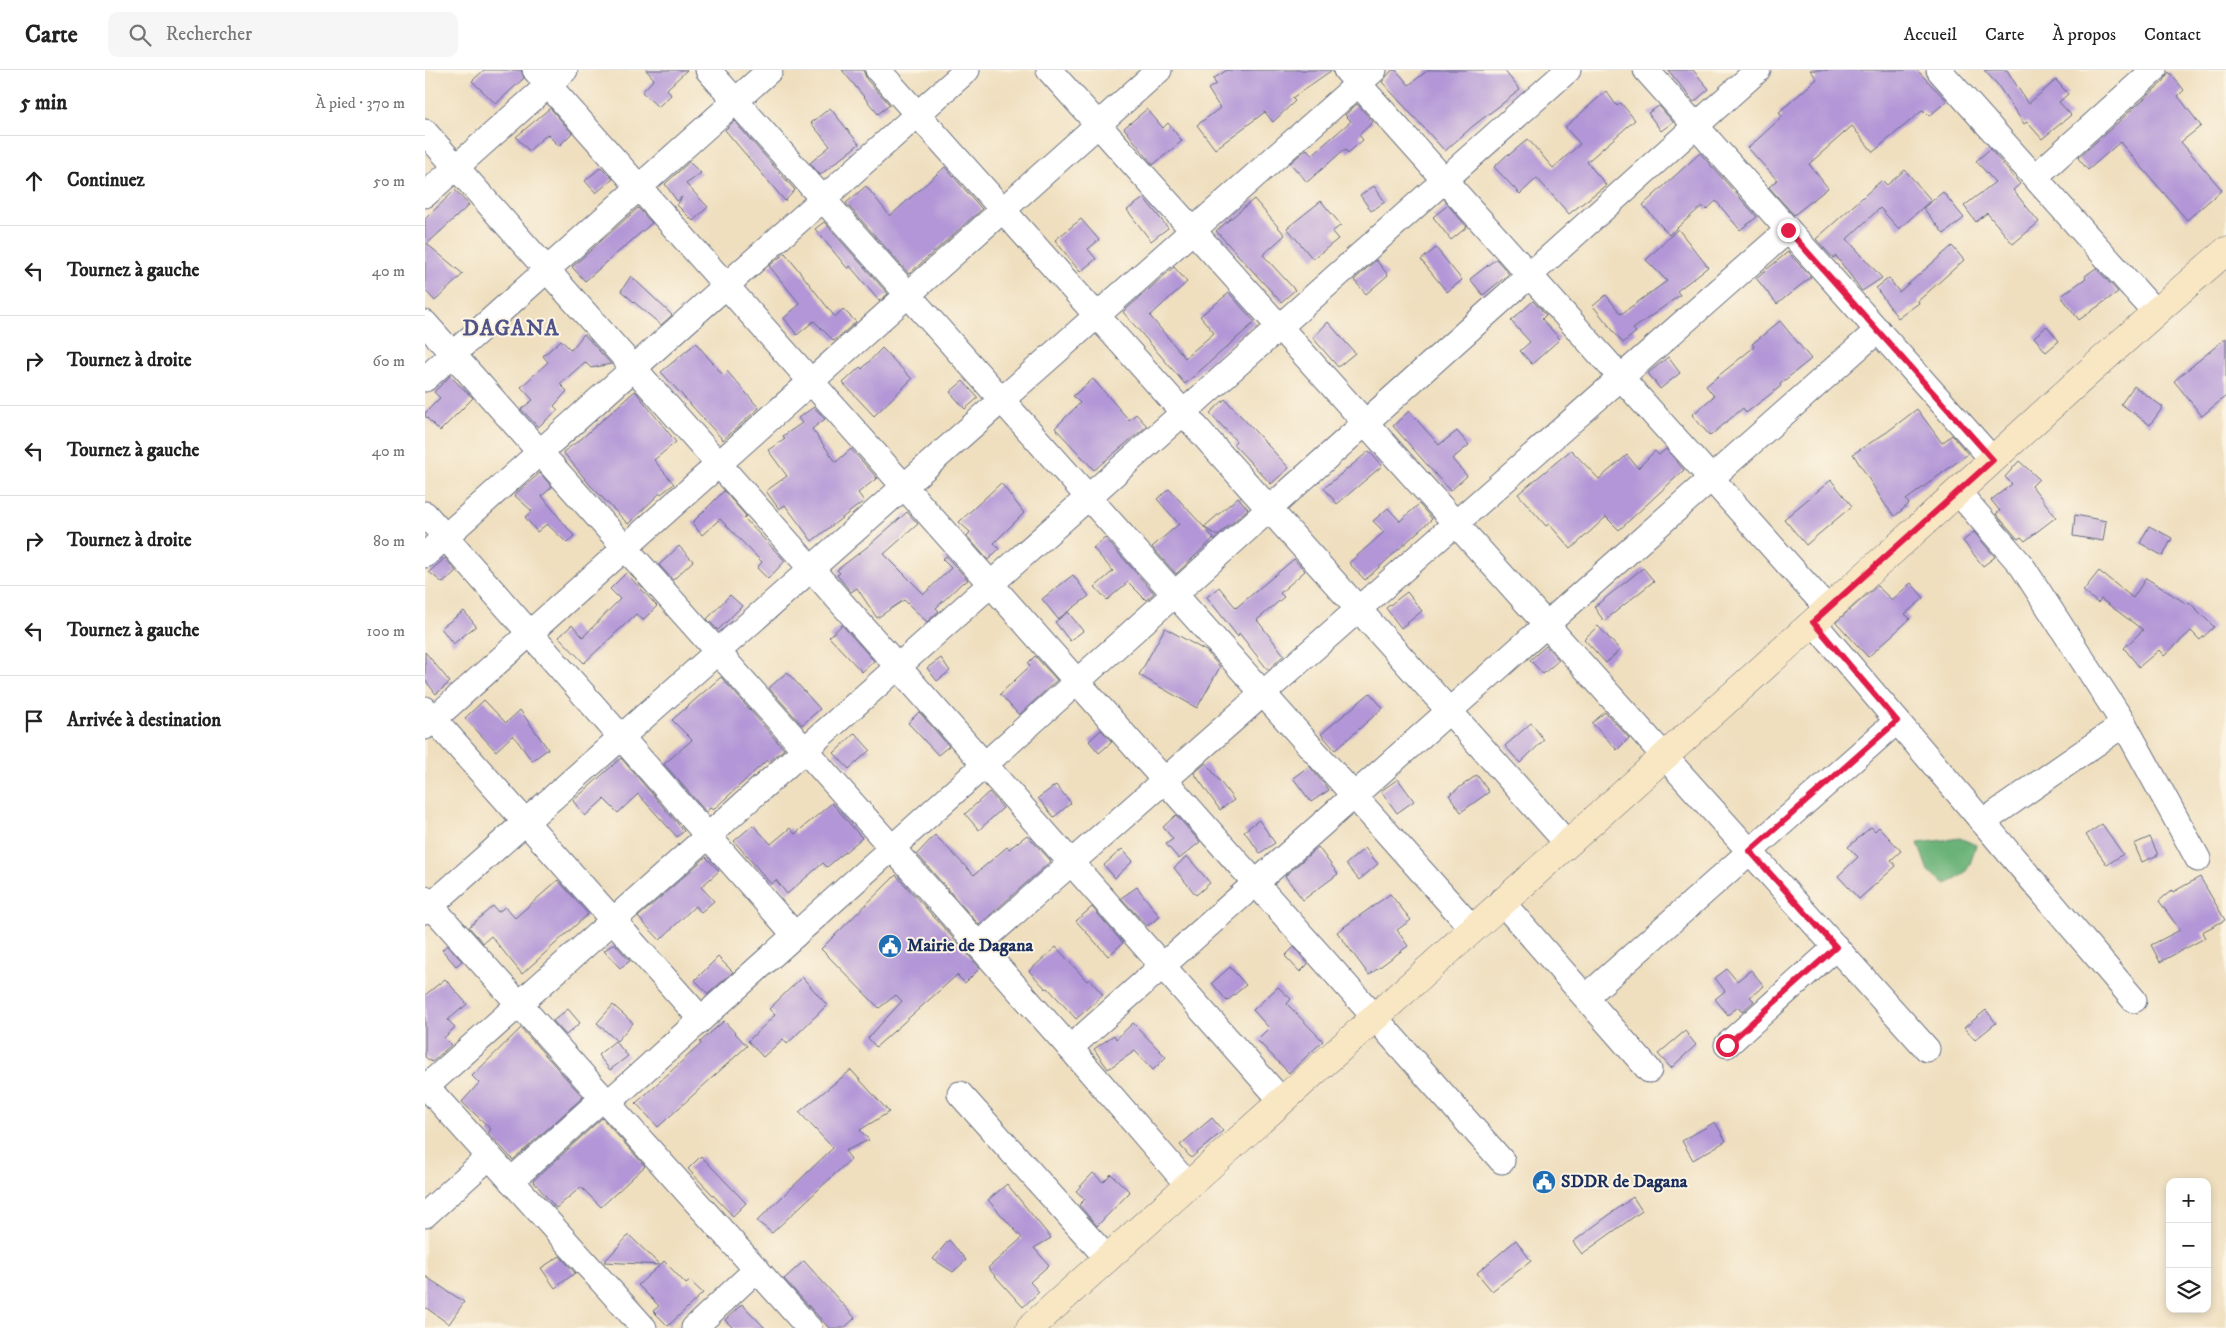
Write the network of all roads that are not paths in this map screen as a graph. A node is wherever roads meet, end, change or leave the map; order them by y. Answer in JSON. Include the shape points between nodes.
{"nodes":[{"id":1,"x":708,"y":70,"type":"edge"},
{"id":2,"x":770,"y":70,"type":"edge"},
{"id":3,"x":878,"y":70,"type":"edge"},
{"id":4,"x":967,"y":70,"type":"edge"},
{"id":5,"x":1049,"y":70,"type":"edge"},
{"id":6,"x":1159,"y":70,"type":"edge"},
{"id":7,"x":1568,"y":70,"type":"edge"},
{"id":8,"x":1646,"y":70,"type":"edge"},
{"id":9,"x":1758,"y":70,"type":"edge"},
{"id":10,"x":1939,"y":70,"type":"edge"},
{"id":11,"x":2154,"y":70,"type":"edge"},
{"id":12,"x":549,"y":75,"type":"edge"},
{"id":13,"x":1359,"y":75,"type":"edge"},
{"id":14,"x":736,"y":101,"type":"junction"},
{"id":15,"x":917,"y":114,"type":"junction"},
{"id":16,"x":1098,"y":124,"type":"junction"},
{"id":17,"x":1695,"y":126,"type":"junction"},
{"id":18,"x":425,"y":132,"type":"edge"},
{"id":19,"x":456,"y":167,"type":"junction"},
{"id":20,"x":2035,"y":177,"type":"junction"},
{"id":21,"x":1444,"y":180,"type":"junction"},
{"id":22,"x":639,"y":187,"type":"junction"},
{"id":23,"x":425,"y":195,"type":"edge"},
{"id":24,"x":823,"y":199,"type":"junction"},
{"id":25,"x":1003,"y":210,"type":"junction"},
{"id":26,"x":1193,"y":230,"type":"junction"},
{"id":27,"x":1788,"y":230,"type":"junction"},
{"id":28,"x":2226,"y":251,"type":"edge"},
{"id":29,"x":547,"y":270,"type":"junction"},
{"id":30,"x":1529,"y":276,"type":"junction"},
{"id":31,"x":726,"y":286,"type":"junction"},
{"id":32,"x":908,"y":295,"type":"junction"},
{"id":33,"x":2155,"y":312,"type":"junction"},
{"id":34,"x":1097,"y":316,"type":"junction"},
{"id":35,"x":425,"y":324,"type":"edge"},
{"id":36,"x":1280,"y":327,"type":"junction"},
{"id":37,"x":1878,"y":330,"type":"junction"},
{"id":38,"x":453,"y":354,"type":"junction"},
{"id":39,"x":634,"y":368,"type":"junction"},
{"id":40,"x":1621,"y":377,"type":"junction"},
{"id":41,"x":425,"y":379,"type":"edge"},
{"id":42,"x":811,"y":382,"type":"junction"},
{"id":43,"x":1002,"y":400,"type":"junction"},
{"id":44,"x":1183,"y":413,"type":"junction"},
{"id":45,"x":1366,"y":424,"type":"junction"},
{"id":46,"x":540,"y":452,"type":"junction"},
{"id":47,"x":1993,"y":460,"type":"junction"},
{"id":48,"x":719,"y":464,"type":"junction"},
{"id":49,"x":1711,"y":478,"type":"junction"},
{"id":50,"x":904,"y":486,"type":"junction"},
{"id":51,"x":1958,"y":492,"type":"junction"},
{"id":52,"x":1088,"y":497,"type":"junction"},
{"id":53,"x":1269,"y":509,"type":"junction"},
{"id":54,"x":425,"y":514,"type":"edge"},
{"id":55,"x":1456,"y":523,"type":"junction"},
{"id":56,"x":445,"y":537,"type":"junction"},
{"id":57,"x":625,"y":548,"type":"junction"},
{"id":58,"x":425,"y":555,"type":"edge"},
{"id":59,"x":811,"y":568,"type":"junction"},
{"id":60,"x":991,"y":584,"type":"junction"},
{"id":61,"x":1175,"y":594,"type":"junction"},
{"id":62,"x":1358,"y":609,"type":"junction"},
{"id":63,"x":1820,"y":615,"type":"junction"},
{"id":64,"x":1547,"y":624,"type":"junction"},
{"id":65,"x":530,"y":633,"type":"junction"},
{"id":66,"x":717,"y":652,"type":"junction"},
{"id":67,"x":898,"y":667,"type":"junction"},
{"id":68,"x":1077,"y":682,"type":"junction"},
{"id":69,"x":1263,"y":694,"type":"junction"},
{"id":70,"x":1449,"y":711,"type":"junction"},
{"id":71,"x":428,"y":719,"type":"edge"},
{"id":72,"x":1897,"y":721,"type":"junction"},
{"id":73,"x":2124,"y":724,"type":"junction"},
{"id":74,"x":621,"y":737,"type":"junction"},
{"id":75,"x":805,"y":750,"type":"junction"},
{"id":76,"x":1664,"y":755,"type":"junction"},
{"id":77,"x":985,"y":765,"type":"junction"},
{"id":78,"x":1165,"y":780,"type":"junction"},
{"id":79,"x":1354,"y":796,"type":"junction"},
{"id":80,"x":526,"y":822,"type":"junction"},
{"id":81,"x":1983,"y":822,"type":"junction"},
{"id":82,"x":708,"y":836,"type":"junction"},
{"id":83,"x":1566,"y":842,"type":"junction"},
{"id":84,"x":892,"y":849,"type":"junction"},
{"id":85,"x":1750,"y":851,"type":"junction"},
{"id":86,"x":2197,"y":859,"type":"dead end"},
{"id":87,"x":1071,"y":862,"type":"junction"},
{"id":88,"x":1255,"y":883,"type":"junction"},
{"id":89,"x":1501,"y":901,"type":"junction"},
{"id":90,"x":427,"y":905,"type":"edge"},
{"id":91,"x":613,"y":920,"type":"junction"},
{"id":92,"x":1471,"y":927,"type":"junction"},
{"id":93,"x":795,"y":935,"type":"junction"},
{"id":94,"x":978,"y":945,"type":"junction"},
{"id":95,"x":1836,"y":947,"type":"junction"},
{"id":96,"x":1163,"y":966,"type":"junction"},
{"id":97,"x":1586,"y":997,"type":"junction"},
{"id":98,"x":2134,"y":1000,"type":"dead end"},
{"id":99,"x":519,"y":1004,"type":"junction"},
{"id":100,"x":1375,"y":1018,"type":"junction"},
{"id":101,"x":701,"y":1019,"type":"junction"},
{"id":102,"x":1727,"y":1045,"type":"dead end"},
{"id":103,"x":1070,"y":1048,"type":"junction"},
{"id":104,"x":1927,"y":1049,"type":"dead end"},
{"id":105,"x":1649,"y":1070,"type":"dead end"},
{"id":106,"x":426,"y":1086,"type":"edge"},
{"id":107,"x":960,"y":1094,"type":"dead end"},
{"id":108,"x":606,"y":1100,"type":"junction"},
{"id":109,"x":1282,"y":1100,"type":"junction"},
{"id":110,"x":489,"y":1157,"type":"junction"},
{"id":111,"x":1502,"y":1161,"type":"dead end"},
{"id":112,"x":511,"y":1181,"type":"junction"},
{"id":113,"x":1188,"y":1185,"type":"junction"},
{"id":114,"x":425,"y":1215,"type":"edge"},
{"id":115,"x":1107,"y":1258,"type":"junction"},
{"id":116,"x":757,"y":1269,"type":"junction"},
{"id":117,"x":644,"y":1328,"type":"edge"},
{"id":118,"x":694,"y":1328,"type":"edge"},
{"id":119,"x":809,"y":1328,"type":"edge"},
{"id":120,"x":1030,"y":1328,"type":"edge"}],
"edges":[{"from":1,"to":14,"type":"street"},
{"from":2,"to":14,"type":"street"},
{"from":3,"to":15,"type":"street"},
{"from":4,"to":15,"type":"street"},
{"from":5,"to":16,"type":"street"},
{"from":6,"to":16,"type":"street"},
{"from":7,"to":21,"type":"street"},
{"from":8,"to":17,"type":"street"},
{"from":9,"to":17,"type":"street"},
{"from":10,"to":20,"type":"street"},
{"from":11,"to":20,"type":"street"},
{"from":12,"to":19,"type":"street"},
{"from":12,"to":22,"type":"street"},
{"from":13,"to":21,"type":"street"},
{"from":13,"to":26,"type":"street"},
{"from":14,"to":22,"type":"street"},
{"from":14,"to":24,"type":"street"},
{"from":15,"to":24,"type":"street"},
{"from":15,"to":25,"type":"street"},
{"from":16,"to":25,"type":"street"},
{"from":16,"to":26,"type":"street"},
{"from":17,"to":27,"type":"street"},
{"from":17,"to":30,"type":"street"},
{"from":18,"to":19,"type":"street"},
{"from":19,"to":23,"type":"street"},
{"from":19,"to":29,"type":"street"},
{"from":20,"to":33,"type":"street"},
{"from":21,"to":30,"type":"street"},
{"from":21,"to":36,"type":"street"},
{"from":22,"to":29,"type":"street"},
{"from":22,"to":31,"type":"street"},
{"from":24,"to":31,"type":"street"},
{"from":24,"to":32,"type":"street"},
{"from":25,"to":32,"type":"street"},
{"from":25,"to":34,"type":"street"},
{"from":26,"to":34,"type":"street"},
{"from":26,"to":36,"type":"street"},
{"from":27,"to":37,"type":"street"},
{"from":27,"to":40,"type":"street"},
{"from":28,"to":33,"type":"street"},
{"from":29,"to":38,"type":"street"},
{"from":29,"to":39,"type":"street"},
{"from":30,"to":40,"type":"street"},
{"from":30,"to":45,"type":"street"},
{"from":31,"to":39,"type":"street"},
{"from":31,"to":42,"type":"street"},
{"from":32,"to":42,"type":"street"},
{"from":32,"to":43,"type":"street"},
{"from":33,"to":47,"type":"street"},
{"from":34,"to":43,"type":"street"},
{"from":34,"to":44,"type":"street"},
{"from":35,"to":38,"type":"street"},
{"from":36,"to":44,"type":"street"},
{"from":36,"to":45,"type":"street"},
{"from":37,"to":47,"type":"street"},
{"from":37,"to":49,"type":"street"},
{"from":38,"to":41,"type":"street"},
{"from":38,"to":46,"type":"street"},
{"from":39,"to":46,"type":"street"},
{"from":39,"to":48,"type":"street"},
{"from":40,"to":49,"type":"street"},
{"from":40,"to":55,"type":"street"},
{"from":42,"to":48,"type":"street"},
{"from":42,"to":50,"type":"street"},
{"from":43,"to":50,"type":"street"},
{"from":43,"to":52,"type":"street"},
{"from":44,"to":52,"type":"street"},
{"from":44,"to":53,"type":"street"},
{"from":45,"to":53,"type":"street"},
{"from":45,"to":55,"type":"street"},
{"from":46,"to":56,"type":"street"},
{"from":46,"to":57,"type":"street"},
{"from":47,"to":51,"type":"street"},
{"from":48,"to":57,"type":"street"},
{"from":48,"to":59,"type":"street"},
{"from":49,"to":63,"type":"street"},
{"from":49,"to":64,"type":"street"},
{"from":50,"to":59,"type":"street"},
{"from":50,"to":60,"type":"street"},
{"from":51,"to":63,"type":"street"},
{"from":51,"to":73,"type":"street","via":[[2022,566]]},
{"from":52,"to":60,"type":"street"},
{"from":52,"to":61,"type":"street"},
{"from":53,"to":61,"type":"street"},
{"from":53,"to":62,"type":"street"},
{"from":54,"to":56,"type":"street"},
{"from":55,"to":62,"type":"street"},
{"from":55,"to":64,"type":"street"},
{"from":56,"to":58,"type":"street"},
{"from":56,"to":65,"type":"street"},
{"from":57,"to":65,"type":"street"},
{"from":57,"to":66,"type":"street"},
{"from":59,"to":66,"type":"street"},
{"from":59,"to":67,"type":"street"},
{"from":60,"to":67,"type":"street"},
{"from":60,"to":68,"type":"street"},
{"from":61,"to":68,"type":"street"},
{"from":61,"to":69,"type":"street"},
{"from":62,"to":69,"type":"street"},
{"from":62,"to":70,"type":"street"},
{"from":63,"to":72,"type":"street"},
{"from":63,"to":76,"type":"street"},
{"from":64,"to":70,"type":"street"},
{"from":64,"to":76,"type":"street"},
{"from":65,"to":71,"type":"street"},
{"from":65,"to":74,"type":"street"},
{"from":66,"to":74,"type":"street"},
{"from":66,"to":75,"type":"street"},
{"from":67,"to":75,"type":"street"},
{"from":67,"to":77,"type":"street"},
{"from":68,"to":77,"type":"street"},
{"from":68,"to":78,"type":"street"},
{"from":69,"to":78,"type":"street"},
{"from":69,"to":79,"type":"street"},
{"from":70,"to":79,"type":"street"},
{"from":70,"to":83,"type":"street"},
{"from":71,"to":80,"type":"street"},
{"from":72,"to":81,"type":"street"},
{"from":72,"to":85,"type":"street"},
{"from":73,"to":81,"type":"street"},
{"from":73,"to":86,"type":"street"},
{"from":74,"to":80,"type":"street"},
{"from":74,"to":82,"type":"street"},
{"from":75,"to":82,"type":"street"},
{"from":75,"to":84,"type":"street"},
{"from":76,"to":83,"type":"street"},
{"from":76,"to":85,"type":"street"},
{"from":77,"to":84,"type":"street"},
{"from":77,"to":87,"type":"street"},
{"from":78,"to":87,"type":"street"},
{"from":78,"to":88,"type":"street"},
{"from":79,"to":88,"type":"street"},
{"from":79,"to":92,"type":"street"},
{"from":80,"to":90,"type":"street"},
{"from":80,"to":91,"type":"street"},
{"from":81,"to":98,"type":"street"},
{"from":82,"to":91,"type":"street"},
{"from":82,"to":93,"type":"street"},
{"from":83,"to":89,"type":"street"},
{"from":84,"to":93,"type":"street"},
{"from":84,"to":94,"type":"street"},
{"from":85,"to":95,"type":"street"},
{"from":85,"to":97,"type":"street"},
{"from":87,"to":94,"type":"street"},
{"from":87,"to":96,"type":"street"},
{"from":88,"to":96,"type":"street"},
{"from":88,"to":100,"type":"street"},
{"from":89,"to":92,"type":"street"},
{"from":89,"to":97,"type":"street"},
{"from":90,"to":99,"type":"street"},
{"from":91,"to":99,"type":"street"},
{"from":91,"to":101,"type":"street"},
{"from":92,"to":100,"type":"street"},
{"from":93,"to":101,"type":"street"},
{"from":94,"to":103,"type":"street"},
{"from":95,"to":102,"type":"street"},
{"from":95,"to":104,"type":"street"},
{"from":96,"to":103,"type":"street"},
{"from":96,"to":109,"type":"street"},
{"from":97,"to":105,"type":"street"},
{"from":99,"to":106,"type":"street"},
{"from":99,"to":108,"type":"street"},
{"from":100,"to":109,"type":"street"},
{"from":100,"to":111,"type":"street"},
{"from":101,"to":108,"type":"street"},
{"from":103,"to":113,"type":"street"},
{"from":106,"to":110,"type":"street"},
{"from":107,"to":115,"type":"street"},
{"from":108,"to":112,"type":"street"},
{"from":108,"to":116,"type":"street"},
{"from":109,"to":113,"type":"street"},
{"from":110,"to":112,"type":"street"},
{"from":110,"to":114,"type":"street"},
{"from":112,"to":117,"type":"street"},
{"from":113,"to":115,"type":"street"},
{"from":115,"to":120,"type":"street"},
{"from":116,"to":118,"type":"street"},
{"from":116,"to":119,"type":"street"}]}
